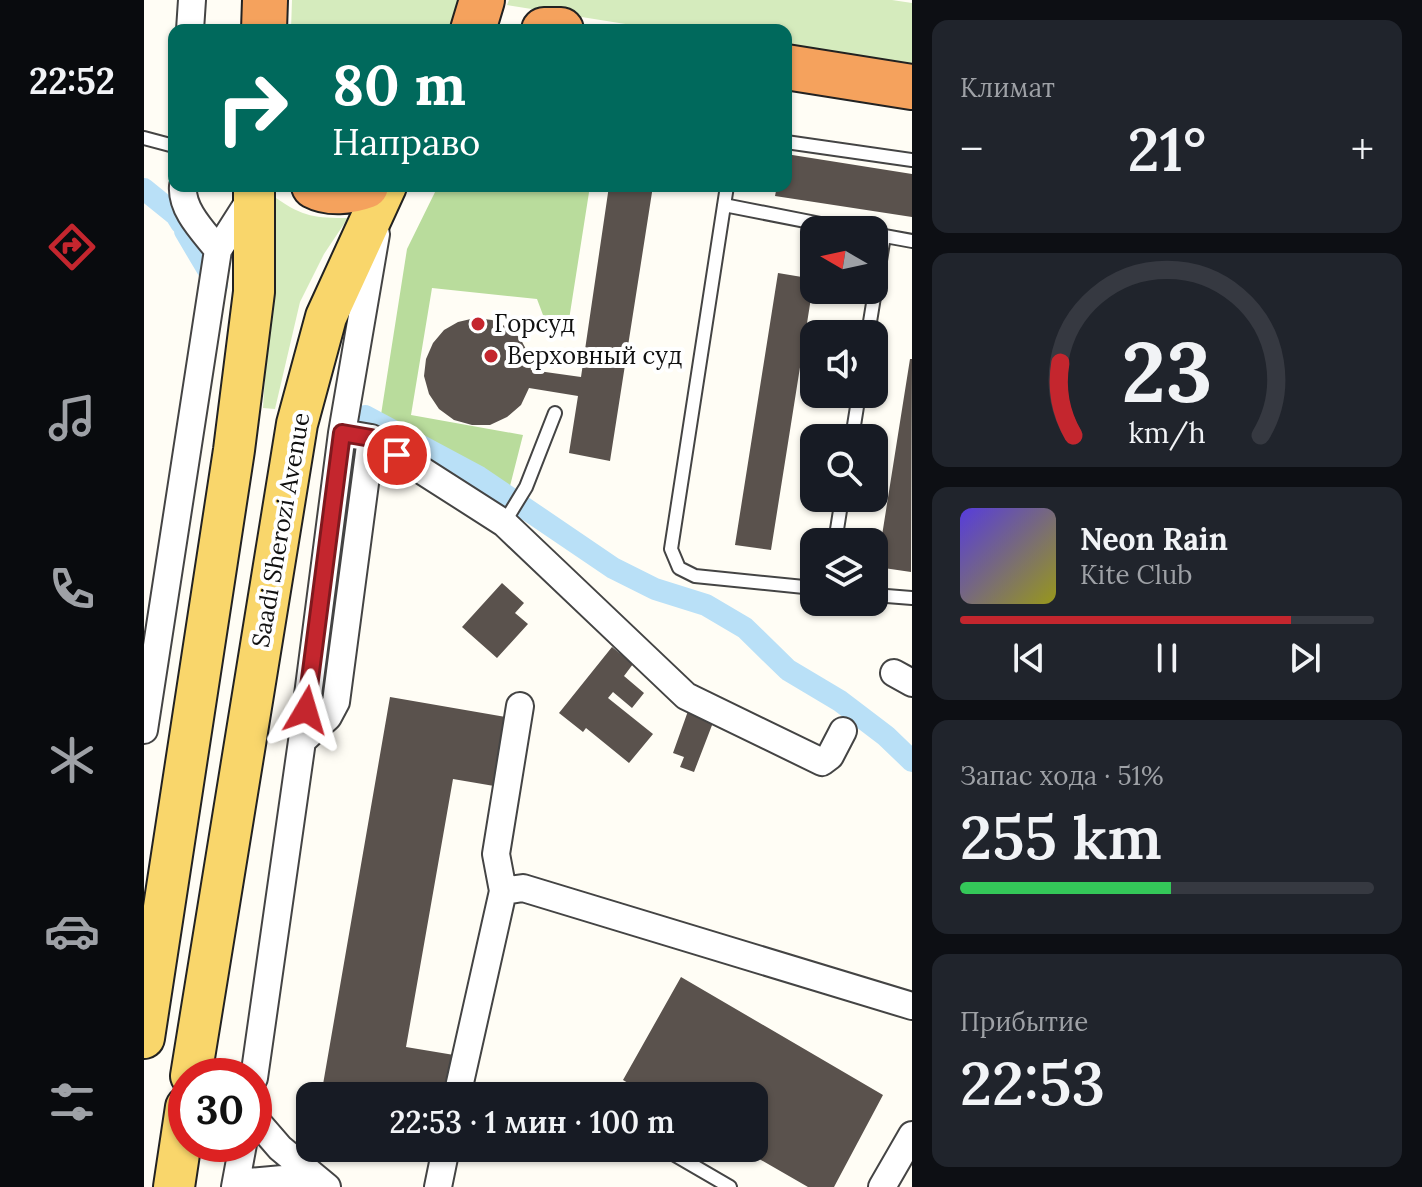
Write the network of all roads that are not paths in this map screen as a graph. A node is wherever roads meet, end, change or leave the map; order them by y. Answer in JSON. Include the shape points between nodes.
{"nodes":[{"id":1,"x":192,"y":0,"type":"edge"},
{"id":2,"x":265,"y":0,"type":"edge"},
{"id":3,"x":482,"y":0,"type":"edge"},
{"id":4,"x":190,"y":24,"type":"edge"},
{"id":5,"x":264,"y":24,"type":"edge"},
{"id":6,"x":475,"y":24,"type":"edge"},
{"id":7,"x":792,"y":68,"type":"edge"},
{"id":8,"x":912,"y":87,"type":"edge"},
{"id":9,"x":144,"y":138,"type":"edge"},
{"id":10,"x":792,"y":143,"type":"edge"},
{"id":11,"x":168,"y":144,"type":"edge"},
{"id":12,"x":912,"y":160,"type":"edge"},
{"id":13,"x":182,"y":192,"type":"edge"},
{"id":14,"x":253,"y":192,"type":"edge"},
{"id":15,"x":254,"y":192,"type":"edge"},
{"id":16,"x":377,"y":192,"type":"edge"},
{"id":17,"x":378,"y":192,"type":"edge"},
{"id":18,"x":726,"y":192,"type":"edge"},
{"id":19,"x":724,"y":205,"type":"junction"},
{"id":20,"x":800,"y":220,"type":"edge"},
{"id":21,"x":888,"y":237,"type":"edge"},
{"id":22,"x":912,"y":241,"type":"edge"},
{"id":23,"x":218,"y":250,"type":"junction"},
{"id":24,"x":555,"y":413,"type":"dead end"},
{"id":25,"x":342,"y":433,"type":"junction"},
{"id":26,"x":371,"y":438,"type":"junction"},
{"id":27,"x":508,"y":516,"type":"junction"},
{"id":28,"x":155,"y":583,"type":"edge"},
{"id":29,"x":800,"y":587,"type":"edge"},
{"id":30,"x":888,"y":596,"type":"edge"},
{"id":31,"x":912,"y":598,"type":"edge"},
{"id":32,"x":520,"y":706,"type":"dead end"},
{"id":33,"x":144,"y":730,"type":"edge"},
{"id":34,"x":843,"y":731,"type":"dead end"},
{"id":35,"x":302,"y":741,"type":"junction"},
{"id":36,"x":503,"y":891,"type":"junction"},
{"id":37,"x":912,"y":1006,"type":"edge"},
{"id":38,"x":144,"y":1038,"type":"edge"},
{"id":39,"x":194,"y":1058,"type":"edge"},
{"id":40,"x":257,"y":1058,"type":"edge"},
{"id":41,"x":460,"y":1082,"type":"edge"},
{"id":42,"x":912,"y":1135,"type":"edge"},
{"id":43,"x":272,"y":1139,"type":"edge"},
{"id":44,"x":178,"y":1162,"type":"edge"},
{"id":45,"x":239,"y":1162,"type":"edge"},
{"id":46,"x":443,"y":1162,"type":"edge"},
{"id":47,"x":687,"y":1162,"type":"edge"},
{"id":48,"x":321,"y":1184,"type":"edge"},
{"id":49,"x":235,"y":1185,"type":"edge"},
{"id":50,"x":174,"y":1187,"type":"edge"},
{"id":51,"x":438,"y":1187,"type":"edge"},
{"id":52,"x":730,"y":1187,"type":"edge"},
{"id":53,"x":882,"y":1187,"type":"edge"}],
"edges":[{"from":1,"to":4,"type":"street"},
{"from":2,"to":5,"type":"highway"},
{"from":3,"to":6,"type":"highway"},
{"from":7,"to":8,"type":"highway"},
{"from":9,"to":11,"type":"lane"},
{"from":10,"to":12,"type":"lane"},
{"from":13,"to":23,"type":"street","via":[[189,211]]},
{"from":14,"to":23,"type":"street"},
{"from":15,"to":38,"type":"main road","via":[[254,292],[234,450]]},
{"from":16,"to":39,"type":"main road","name":"Saadi Sherozi Avenue","via":[[326,317],[297,424]]},
{"from":17,"to":25,"type":"street"},
{"from":18,"to":19,"type":"lane"},
{"from":19,"to":20,"type":"lane"},
{"from":19,"to":29,"type":"lane","via":[[671,549],[679,568],[695,576]]},
{"from":21,"to":22,"type":"lane"},
{"from":23,"to":28,"type":"street"},
{"from":24,"to":27,"type":"lane","via":[[526,487]]},
{"from":25,"to":26,"type":"street"},
{"from":25,"to":35,"type":"street"},
{"from":26,"to":27,"type":"street"},
{"from":26,"to":35,"type":"street","via":[[336,702]]},
{"from":27,"to":34,"type":"street","via":[[686,696],[822,762]]},
{"from":28,"to":33,"type":"street"},
{"from":30,"to":31,"type":"lane"},
{"from":32,"to":36,"type":"street","via":[[496,854]]},
{"from":35,"to":40,"type":"street"},
{"from":36,"to":37,"type":"street","via":[[523,888]]},
{"from":36,"to":41,"type":"street"},
{"from":42,"to":53,"type":"street"},
{"from":43,"to":48,"type":"street"},
{"from":44,"to":50,"type":"main road"},
{"from":45,"to":49,"type":"street"},
{"from":46,"to":51,"type":"street"},
{"from":47,"to":52,"type":"lane"},
{"from":48,"to":49,"type":"street","via":[[283,1179]]}]}
